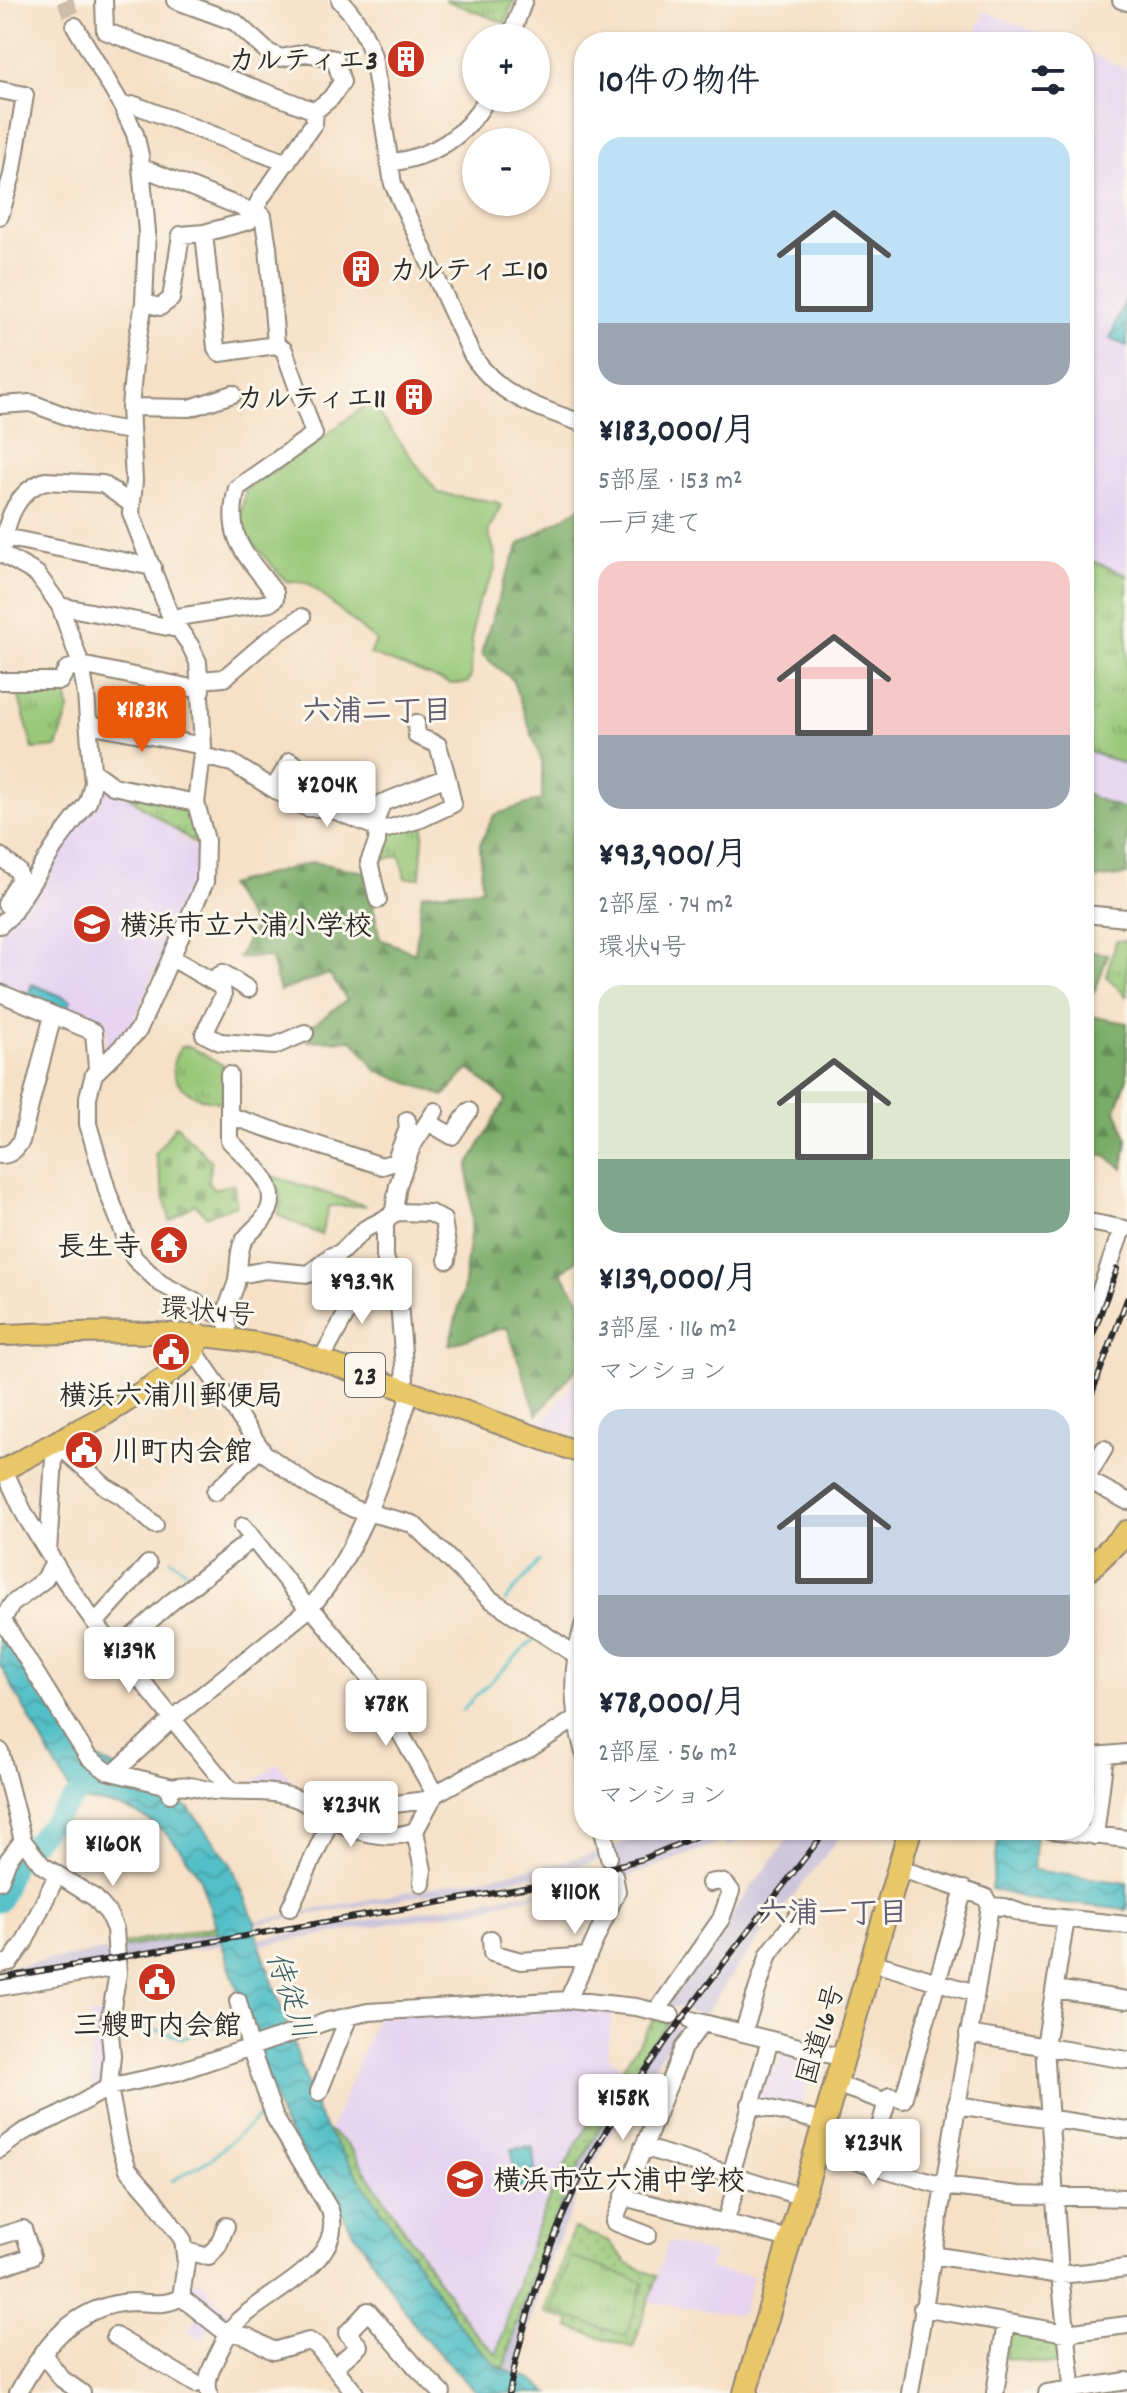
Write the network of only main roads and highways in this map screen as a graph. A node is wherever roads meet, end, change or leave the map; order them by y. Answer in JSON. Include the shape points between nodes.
{"nodes":[{"id":1,"x":0,"y":1335,"type":"edge"},
{"id":2,"x":198,"y":1343,"type":"junction"},
{"id":3,"x":574,"y":1450,"type":"edge"},
{"id":4,"x":2,"y":1471,"type":"edge"},
{"id":5,"x":1127,"y":1532,"type":"edge"},
{"id":6,"x":1127,"y":1549,"type":"edge"},
{"id":7,"x":1094,"y":1564,"type":"edge"},
{"id":8,"x":1094,"y":1580,"type":"edge"},
{"id":9,"x":893,"y":1840,"type":"edge"},
{"id":10,"x":907,"y":1840,"type":"edge"},
{"id":11,"x":836,"y":2057,"type":"junction"},
{"id":12,"x":732,"y":2393,"type":"edge"},
{"id":13,"x":745,"y":2393,"type":"edge"}],
"edges":[{"from":1,"to":2,"type":"main road","name":"環状4号","number":"23","via":[[134,1332]]},
{"from":2,"to":3,"type":"main road","name":"環状4号","number":"23","via":[[231,1338],[282,1348]]},
{"from":2,"to":4,"type":"main road","via":[[187,1361],[143,1392]]},
{"from":5,"to":7,"type":"highway"},
{"from":6,"to":8,"type":"highway"},
{"from":9,"to":11,"type":"highway","name":"国道16号"},
{"from":10,"to":11,"type":"highway","name":"国道16号"},
{"from":11,"to":12,"type":"highway","name":"国道16号","via":[[811,2119]]},
{"from":11,"to":13,"type":"highway","name":"国道16号","via":[[835,2084]]}]}
